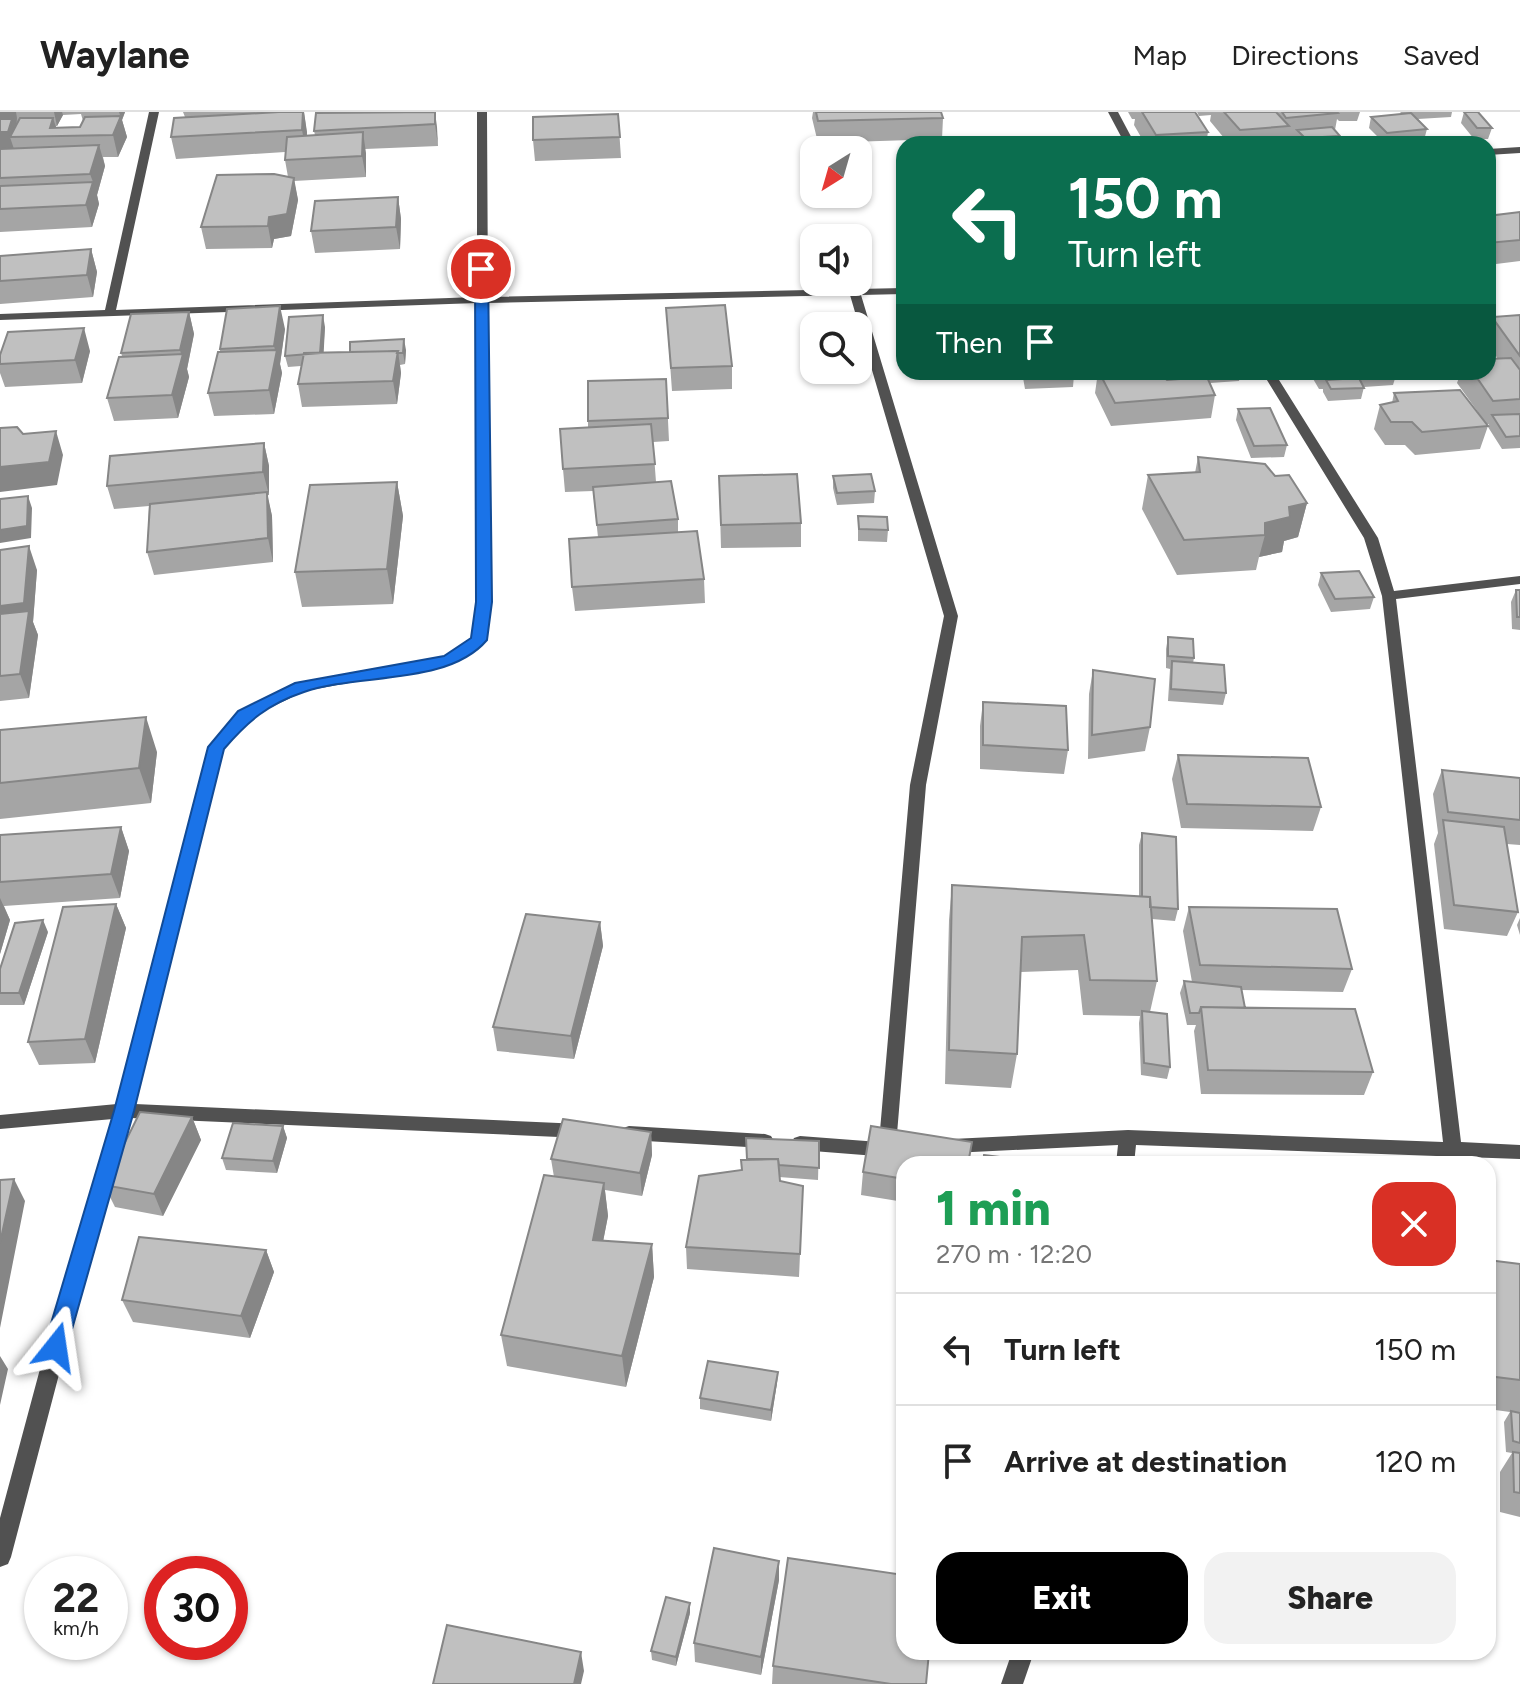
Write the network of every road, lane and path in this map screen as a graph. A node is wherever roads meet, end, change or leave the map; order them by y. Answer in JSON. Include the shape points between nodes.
{"nodes":[{"id":1,"x":154,"y":112,"type":"edge"},
{"id":2,"x":482,"y":112,"type":"edge"},
{"id":3,"x":1113,"y":112,"type":"edge"},
{"id":4,"x":1126,"y":136,"type":"edge"},
{"id":5,"x":1520,"y":150,"type":"edge"},
{"id":6,"x":1496,"y":152,"type":"edge"},
{"id":7,"x":896,"y":291,"type":"edge"},
{"id":8,"x":872,"y":292,"type":"edge"},
{"id":9,"x":800,"y":294,"type":"edge"},
{"id":10,"x":856,"y":296,"type":"edge"},
{"id":11,"x":481,"y":300,"type":"junction"},
{"id":12,"x":109,"y":315,"type":"junction"},
{"id":13,"x":0,"y":317,"type":"edge"},
{"id":14,"x":1273,"y":380,"type":"edge"},
{"id":15,"x":1520,"y":580,"type":"edge"},
{"id":16,"x":1389,"y":596,"type":"junction"},
{"id":17,"x":124,"y":1111,"type":"junction"},
{"id":18,"x":0,"y":1122,"type":"edge"},
{"id":19,"x":1128,"y":1137,"type":"junction"},
{"id":20,"x":932,"y":1147,"type":"edge"},
{"id":21,"x":1453,"y":1148,"type":"junction"},
{"id":22,"x":1520,"y":1152,"type":"edge"},
{"id":23,"x":1126,"y":1156,"type":"edge"},
{"id":24,"x":0,"y":1557,"type":"edge"},
{"id":25,"x":1020,"y":1660,"type":"edge"},
{"id":26,"x":1012,"y":1684,"type":"edge"}],
"edges":[{"from":1,"to":12,"type":"street"},
{"from":2,"to":11,"type":"street"},
{"from":3,"to":4,"type":"street"},
{"from":5,"to":6,"type":"street"},
{"from":7,"to":8,"type":"street"},
{"from":9,"to":11,"type":"street"},
{"from":10,"to":17,"type":"street","via":[[951,616],[918,785],[894,1149]]},
{"from":11,"to":12,"type":"street"},
{"from":11,"to":17,"type":"street","via":[[484,602],[479,640],[448,661],[301,687],[244,715],[216,747]]},
{"from":12,"to":13,"type":"street"},
{"from":14,"to":16,"type":"street","via":[[1371,538]]},
{"from":15,"to":16,"type":"street"},
{"from":16,"to":21,"type":"street"},
{"from":17,"to":18,"type":"street"},
{"from":17,"to":24,"type":"street"},
{"from":19,"to":20,"type":"street"},
{"from":19,"to":21,"type":"street"},
{"from":19,"to":23,"type":"street"},
{"from":21,"to":22,"type":"street"},
{"from":25,"to":26,"type":"street"}]}
